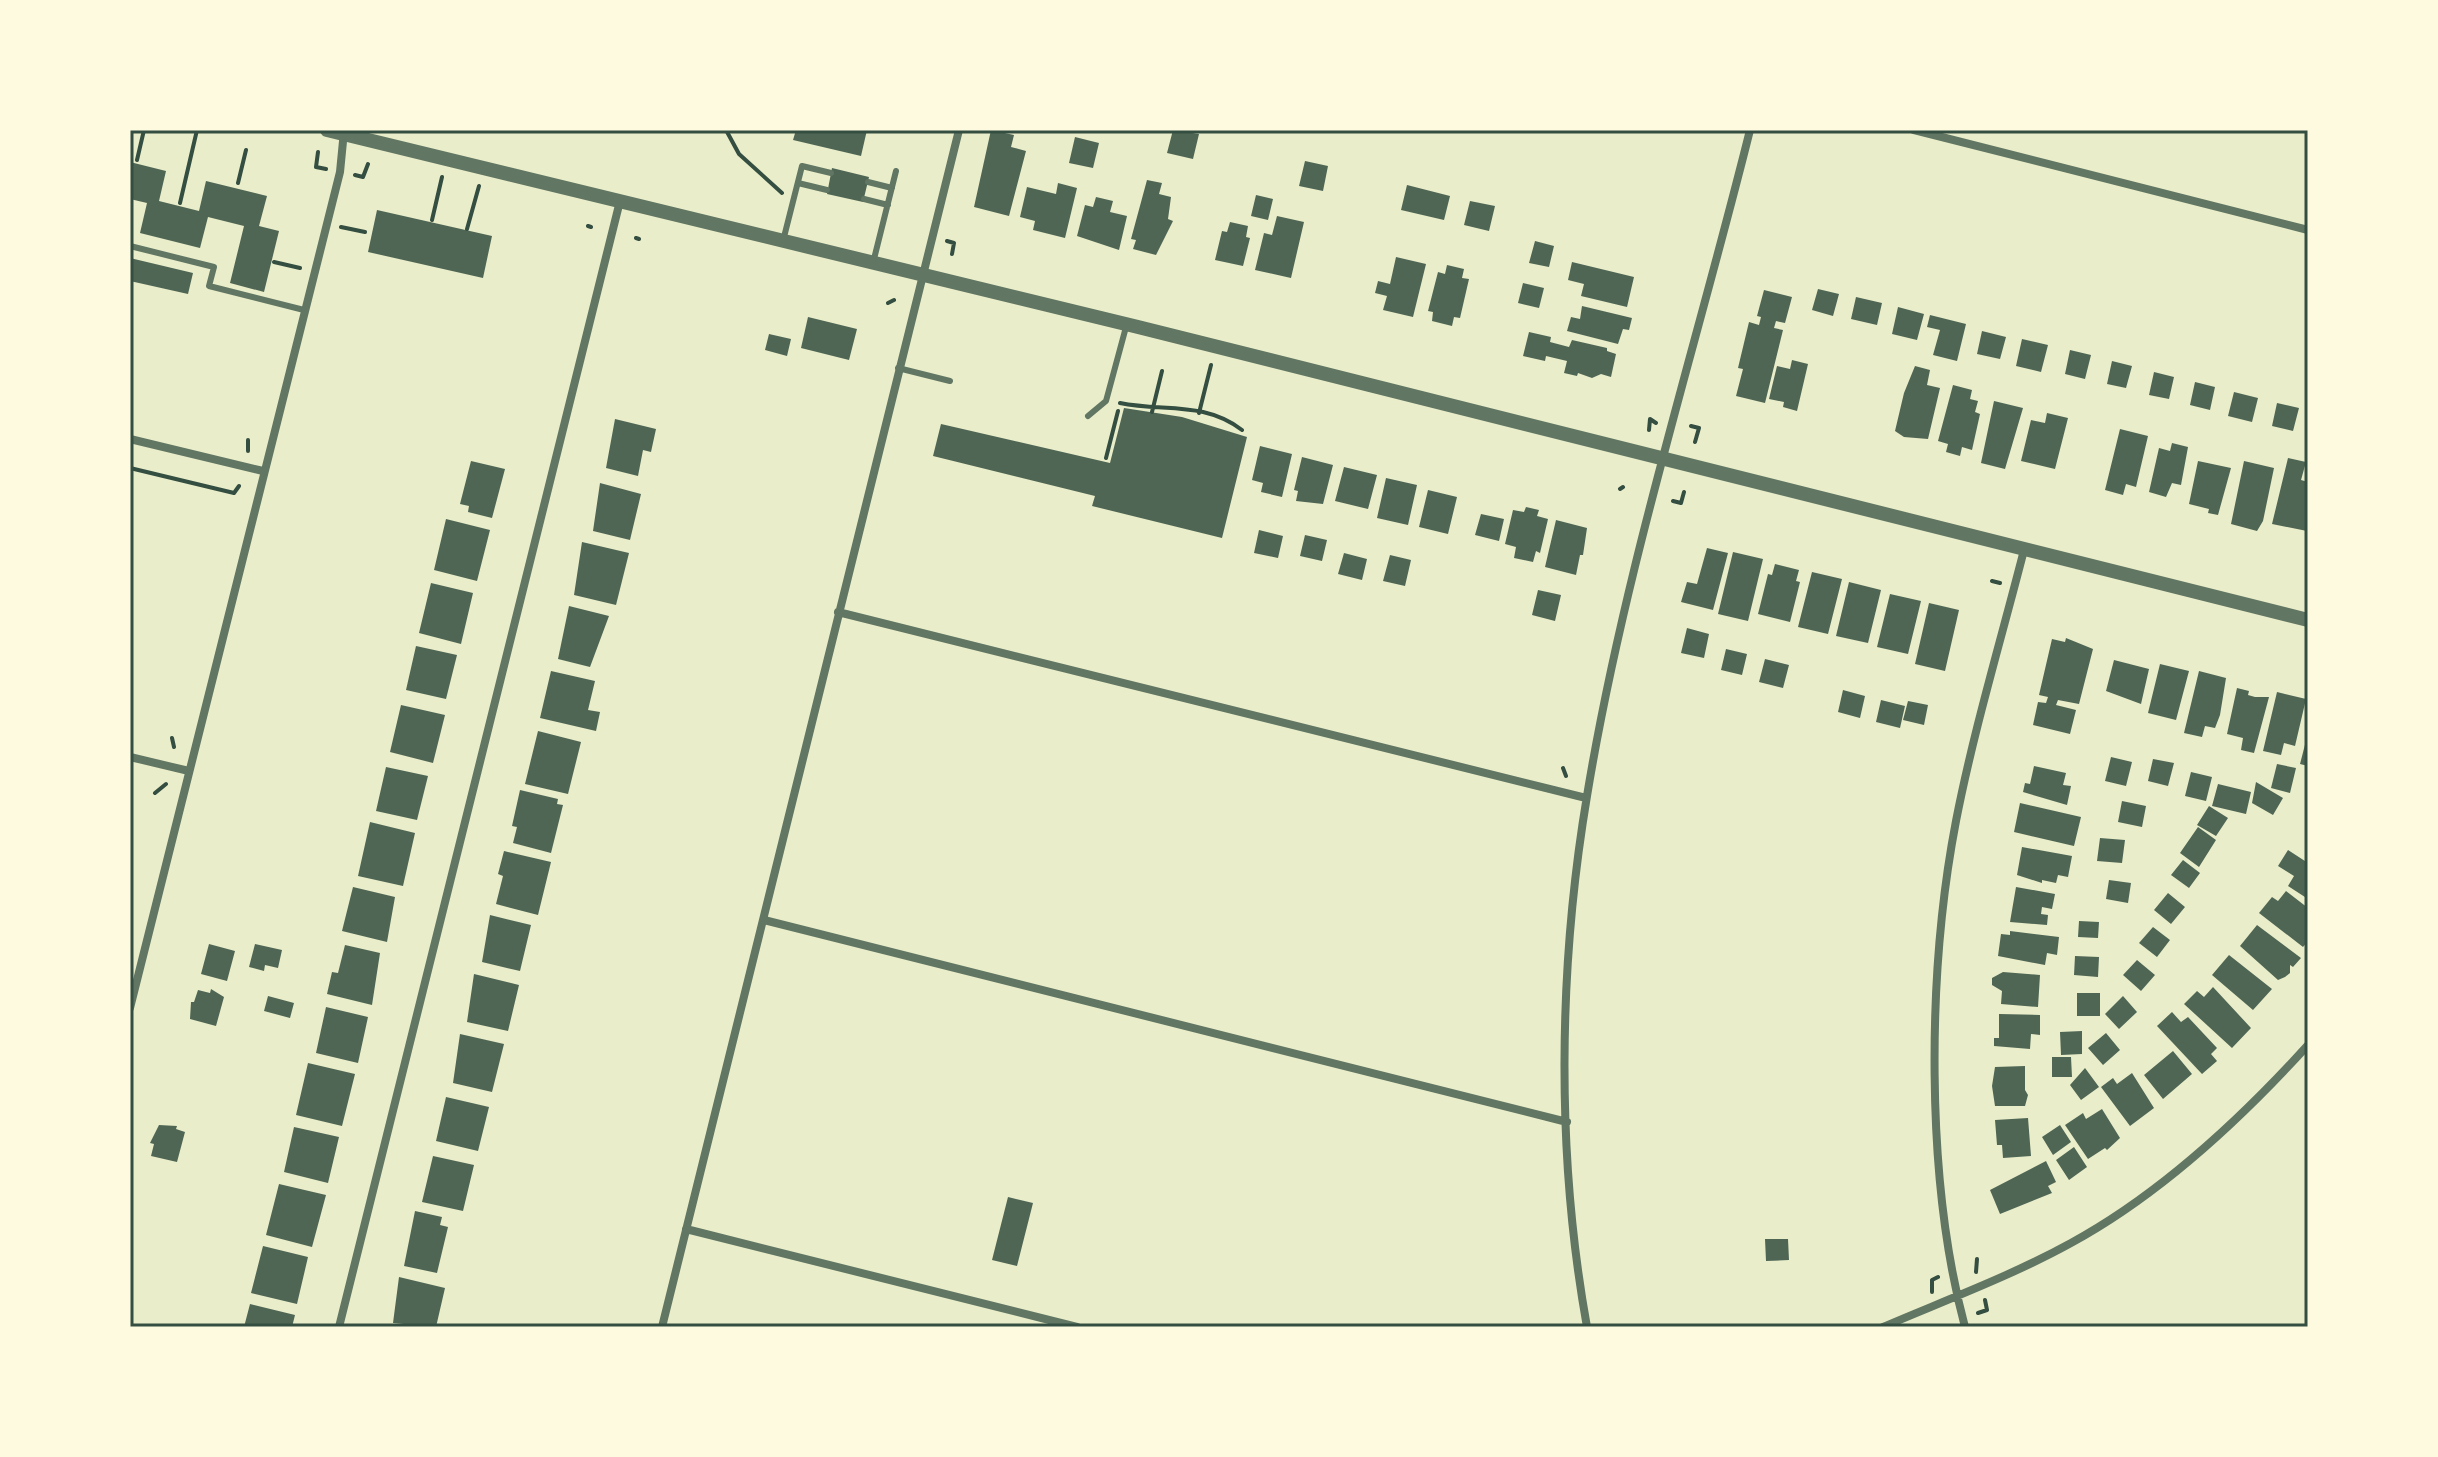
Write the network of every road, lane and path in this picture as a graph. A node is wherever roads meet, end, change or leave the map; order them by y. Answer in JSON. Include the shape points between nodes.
{"nodes":[{"id":1,"x":144,"y":130,"type":"edge"},
{"id":2,"x":197,"y":130,"type":"edge"},
{"id":3,"x":327,"y":130,"type":"edge"},
{"id":4,"x":726,"y":130,"type":"edge"},
{"id":5,"x":959,"y":130,"type":"edge"},
{"id":6,"x":1750,"y":130,"type":"edge"},
{"id":7,"x":1914,"y":130,"type":"edge"},
{"id":8,"x":344,"y":132,"type":"edge"},
{"id":9,"x":246,"y":150,"type":"dead end"},
{"id":10,"x":318,"y":152,"type":"dead end"},
{"id":11,"x":137,"y":160,"type":"dead end"},
{"id":12,"x":368,"y":164,"type":"dead end"},
{"id":13,"x":326,"y":169,"type":"dead end"},
{"id":14,"x":896,"y":171,"type":"dead end"},
{"id":15,"x":831,"y":173,"type":"dead end"},
{"id":16,"x":354,"y":175,"type":"dead end"},
{"id":17,"x":441,"y":182,"type":"dead end"},
{"id":18,"x":868,"y":182,"type":"dead end"},
{"id":19,"x":238,"y":183,"type":"dead end"},
{"id":20,"x":798,"y":183,"type":"junction"},
{"id":21,"x":892,"y":188,"type":"junction"},
{"id":22,"x":478,"y":190,"type":"dead end"},
{"id":23,"x":827,"y":190,"type":"dead end"},
{"id":24,"x":794,"y":199,"type":"junction"},
{"id":25,"x":864,"y":199,"type":"dead end"},
{"id":26,"x":620,"y":201,"type":"junction"},
{"id":27,"x":180,"y":203,"type":"dead end"},
{"id":28,"x":888,"y":205,"type":"junction"},
{"id":29,"x":432,"y":220,"type":"dead end"},
{"id":30,"x":343,"y":227,"type":"dead end"},
{"id":31,"x":467,"y":229,"type":"dead end"},
{"id":32,"x":2308,"y":230,"type":"edge"},
{"id":33,"x":365,"y":232,"type":"dead end"},
{"id":34,"x":783,"y":241,"type":"junction"},
{"id":35,"x":947,"y":241,"type":"dead end"},
{"id":36,"x":130,"y":246,"type":"edge"},
{"id":37,"x":952,"y":254,"type":"dead end"},
{"id":38,"x":274,"y":262,"type":"dead end"},
{"id":39,"x":873,"y":263,"type":"junction"},
{"id":40,"x":301,"y":268,"type":"dead end"},
{"id":41,"x":921,"y":274,"type":"junction"},
{"id":42,"x":304,"y":310,"type":"junction"},
{"id":43,"x":1126,"y":324,"type":"junction"},
{"id":44,"x":898,"y":368,"type":"junction"},
{"id":45,"x":1210,"y":368,"type":"dead end"},
{"id":46,"x":1162,"y":371,"type":"dead end"},
{"id":47,"x":950,"y":381,"type":"dead end"},
{"id":48,"x":1117,"y":402,"type":"dead end"},
{"id":49,"x":1153,"y":410,"type":"junction"},
{"id":50,"x":1199,"y":412,"type":"junction"},
{"id":51,"x":1088,"y":416,"type":"dead end"},
{"id":52,"x":1656,"y":423,"type":"dead end"},
{"id":53,"x":1691,"y":426,"type":"dead end"},
{"id":54,"x":1242,"y":430,"type":"dead end"},
{"id":55,"x":1649,"y":430,"type":"dead end"},
{"id":56,"x":130,"y":439,"type":"edge"},
{"id":57,"x":248,"y":440,"type":"dead end"},
{"id":58,"x":1695,"y":442,"type":"dead end"},
{"id":59,"x":248,"y":451,"type":"dead end"},
{"id":60,"x":1663,"y":460,"type":"junction"},
{"id":61,"x":130,"y":468,"type":"edge"},
{"id":62,"x":263,"y":471,"type":"junction"},
{"id":63,"x":239,"y":486,"type":"dead end"},
{"id":64,"x":1684,"y":492,"type":"dead end"},
{"id":65,"x":1673,"y":501,"type":"dead end"},
{"id":66,"x":2024,"y":550,"type":"junction"},
{"id":67,"x":1992,"y":581,"type":"dead end"},
{"id":68,"x":2000,"y":583,"type":"dead end"},
{"id":69,"x":838,"y":612,"type":"junction"},
{"id":70,"x":2308,"y":620,"type":"edge"},
{"id":71,"x":172,"y":738,"type":"dead end"},
{"id":72,"x":174,"y":747,"type":"dead end"},
{"id":73,"x":130,"y":757,"type":"edge"},
{"id":74,"x":1563,"y":768,"type":"dead end"},
{"id":75,"x":189,"y":771,"type":"junction"},
{"id":76,"x":1566,"y":776,"type":"dead end"},
{"id":77,"x":166,"y":784,"type":"dead end"},
{"id":78,"x":155,"y":793,"type":"dead end"},
{"id":79,"x":1586,"y":798,"type":"junction"},
{"id":80,"x":764,"y":920,"type":"junction"},
{"id":81,"x":130,"y":1008,"type":"edge"},
{"id":82,"x":2308,"y":1045,"type":"edge"},
{"id":83,"x":1567,"y":1122,"type":"junction"},
{"id":84,"x":686,"y":1229,"type":"junction"},
{"id":85,"x":1977,"y":1259,"type":"dead end"},
{"id":86,"x":1975,"y":1266,"type":"dead end"},
{"id":87,"x":1932,"y":1280,"type":"dead end"},
{"id":88,"x":1931,"y":1287,"type":"dead end"},
{"id":89,"x":1957,"y":1296,"type":"junction"},
{"id":90,"x":1986,"y":1303,"type":"dead end"},
{"id":91,"x":1978,"y":1312,"type":"dead end"},
{"id":92,"x":339,"y":1327,"type":"edge"},
{"id":93,"x":662,"y":1327,"type":"edge"},
{"id":94,"x":1077,"y":1327,"type":"edge"},
{"id":95,"x":1587,"y":1327,"type":"edge"},
{"id":96,"x":1883,"y":1327,"type":"edge"},
{"id":97,"x":1965,"y":1327,"type":"edge"}],
"edges":[{"from":1,"to":11,"type":"path"},
{"from":2,"to":27,"type":"path"},
{"from":3,"to":8,"type":"street"},
{"from":4,"to":24,"type":"path","via":[[754,170]]},
{"from":5,"to":41,"type":"street"},
{"from":6,"to":60,"type":"street"},
{"from":7,"to":32,"type":"street"},
{"from":8,"to":26,"type":"street"},
{"from":8,"to":42,"type":"street","via":[[340,172]]},
{"from":9,"to":19,"type":"path"},
{"from":10,"to":13,"type":"path","via":[[316,167]]},
{"from":12,"to":16,"type":"path","via":[[363,177]]},
{"from":14,"to":21,"type":"lane"},
{"from":15,"to":20,"type":"lane","via":[[802,166]]},
{"from":17,"to":29,"type":"path"},
{"from":18,"to":21,"type":"lane"},
{"from":20,"to":23,"type":"lane"},
{"from":20,"to":24,"type":"lane"},
{"from":21,"to":28,"type":"lane"},
{"from":22,"to":31,"type":"path"},
{"from":24,"to":34,"type":"lane"},
{"from":25,"to":28,"type":"lane"},
{"from":26,"to":34,"type":"street"},
{"from":26,"to":92,"type":"street"},
{"from":28,"to":39,"type":"lane"},
{"from":30,"to":33,"type":"path"},
{"from":34,"to":39,"type":"street"},
{"from":35,"to":37,"type":"path","via":[[954,243]]},
{"from":36,"to":42,"type":"lane","via":[[214,267],[209,286]]},
{"from":38,"to":40,"type":"path"},
{"from":39,"to":41,"type":"street"},
{"from":41,"to":43,"type":"street"},
{"from":41,"to":44,"type":"street"},
{"from":42,"to":62,"type":"street"},
{"from":43,"to":51,"type":"lane","via":[[1106,401]]},
{"from":43,"to":60,"type":"street"},
{"from":44,"to":47,"type":"lane"},
{"from":44,"to":69,"type":"street"},
{"from":45,"to":50,"type":"path"},
{"from":46,"to":49,"type":"path"},
{"from":48,"to":49,"type":"path"},
{"from":49,"to":50,"type":"path"},
{"from":50,"to":54,"type":"path"},
{"from":52,"to":55,"type":"path","via":[[1650,419]]},
{"from":53,"to":58,"type":"path","via":[[1699,428]]},
{"from":56,"to":62,"type":"street"},
{"from":57,"to":59,"type":"path"},
{"from":60,"to":66,"type":"street"},
{"from":60,"to":79,"type":"street"},
{"from":61,"to":63,"type":"path","via":[[234,493]]},
{"from":62,"to":75,"type":"street"},
{"from":64,"to":65,"type":"path","via":[[1681,503]]},
{"from":66,"to":70,"type":"street"},
{"from":66,"to":89,"type":"street","via":[[1956,821],[1940,948],[1938,1111]]},
{"from":67,"to":68,"type":"path"},
{"from":69,"to":79,"type":"street"},
{"from":69,"to":80,"type":"street"},
{"from":71,"to":72,"type":"path"},
{"from":73,"to":75,"type":"street"},
{"from":74,"to":76,"type":"path"},
{"from":75,"to":81,"type":"street"},
{"from":77,"to":78,"type":"path"},
{"from":79,"to":83,"type":"street","via":[[1569,954]]},
{"from":80,"to":83,"type":"street"},
{"from":80,"to":84,"type":"street"},
{"from":82,"to":89,"type":"street","via":[[2244,1111],[2133,1204],[2072,1242]]},
{"from":83,"to":95,"type":"street"},
{"from":84,"to":93,"type":"street"},
{"from":84,"to":94,"type":"street"},
{"from":85,"to":86,"type":"path"},
{"from":87,"to":88,"type":"path"},
{"from":89,"to":96,"type":"street"},
{"from":89,"to":97,"type":"street"},
{"from":90,"to":91,"type":"path","via":[[1987,1310]]}]}
